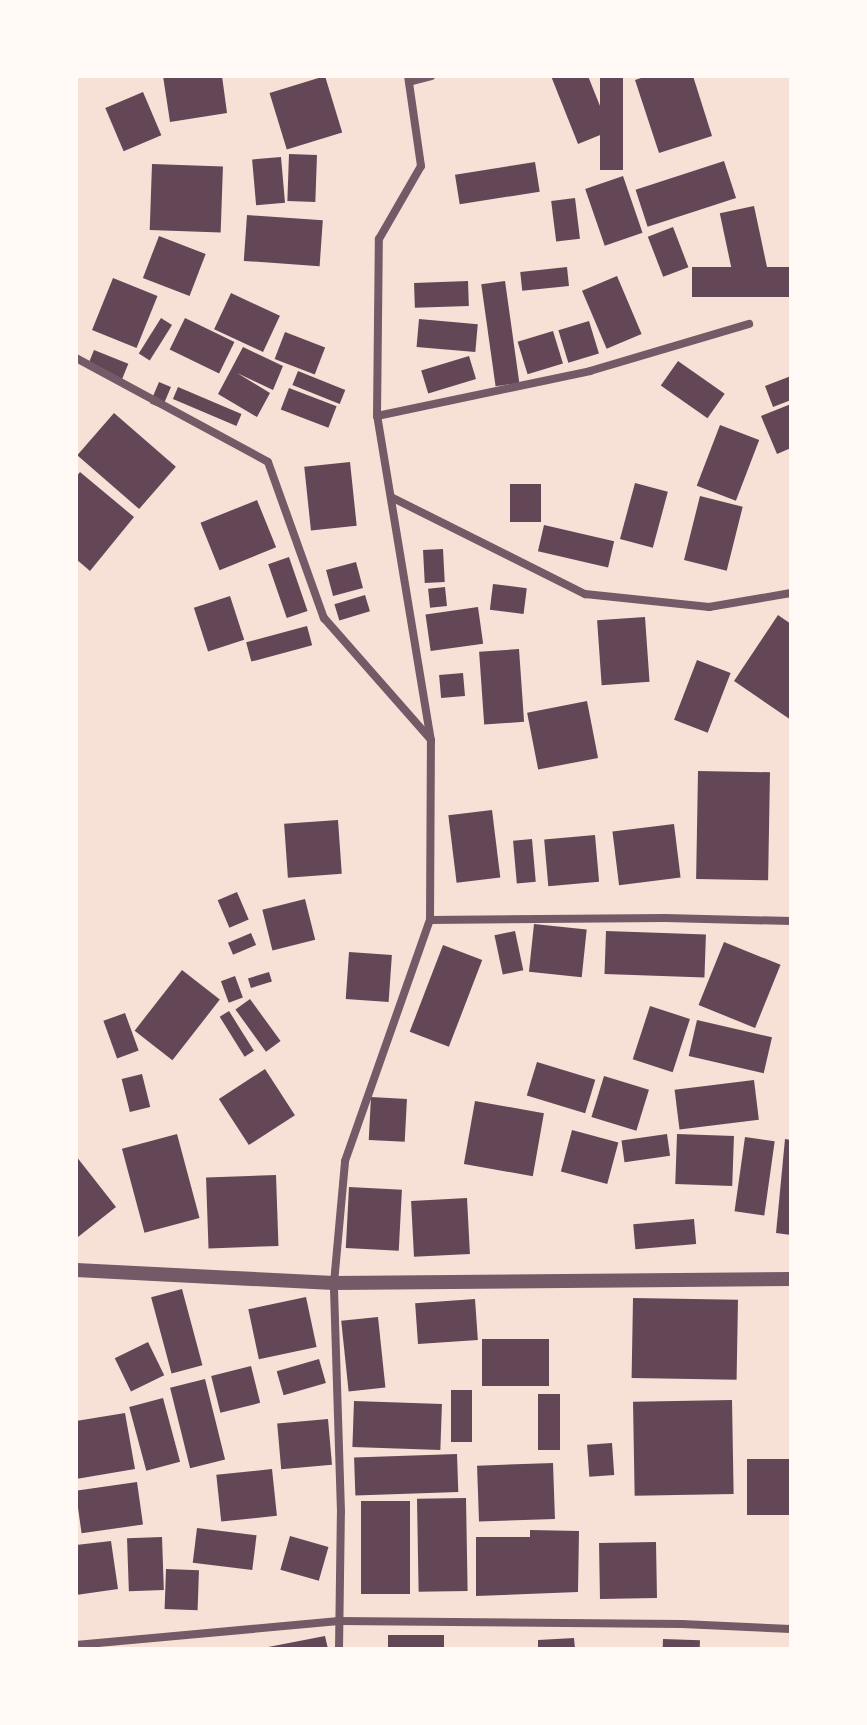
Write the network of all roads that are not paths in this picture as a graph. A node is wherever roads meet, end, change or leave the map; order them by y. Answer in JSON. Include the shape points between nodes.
{"nodes":[{"id":1,"x":431,"y":76,"type":"edge"},
{"id":2,"x":408,"y":79,"type":"edge"},
{"id":3,"x":749,"y":324,"type":"dead end"},
{"id":4,"x":76,"y":358,"type":"edge"},
{"id":5,"x":377,"y":416,"type":"junction"},
{"id":6,"x":393,"y":498,"type":"junction"},
{"id":7,"x":791,"y":593,"type":"edge"},
{"id":8,"x":431,"y":741,"type":"junction"},
{"id":9,"x":430,"y":920,"type":"junction"},
{"id":10,"x":791,"y":921,"type":"edge"},
{"id":11,"x":76,"y":1270,"type":"edge"},
{"id":12,"x":791,"y":1279,"type":"edge"},
{"id":13,"x":334,"y":1283,"type":"junction"},
{"id":14,"x":339,"y":1621,"type":"junction"},
{"id":15,"x":791,"y":1629,"type":"edge"},
{"id":16,"x":76,"y":1645,"type":"edge"},
{"id":17,"x":339,"y":1649,"type":"edge"}],
"edges":[{"from":1,"to":2,"type":"street"},
{"from":2,"to":5,"type":"street","via":[[421,166],[379,239]]},
{"from":3,"to":5,"type":"street","via":[[590,371]]},
{"from":4,"to":8,"type":"street","via":[[268,462],[324,618]]},
{"from":5,"to":6,"type":"street"},
{"from":6,"to":7,"type":"street","via":[[585,594],[709,607]]},
{"from":6,"to":8,"type":"street"},
{"from":8,"to":9,"type":"street"},
{"from":9,"to":10,"type":"street"},
{"from":9,"to":13,"type":"street","via":[[345,1161]]},
{"from":11,"to":13,"type":"street"},
{"from":12,"to":13,"type":"street"},
{"from":13,"to":14,"type":"street"},
{"from":14,"to":15,"type":"street"},
{"from":14,"to":16,"type":"street"},
{"from":14,"to":17,"type":"street"}]}
